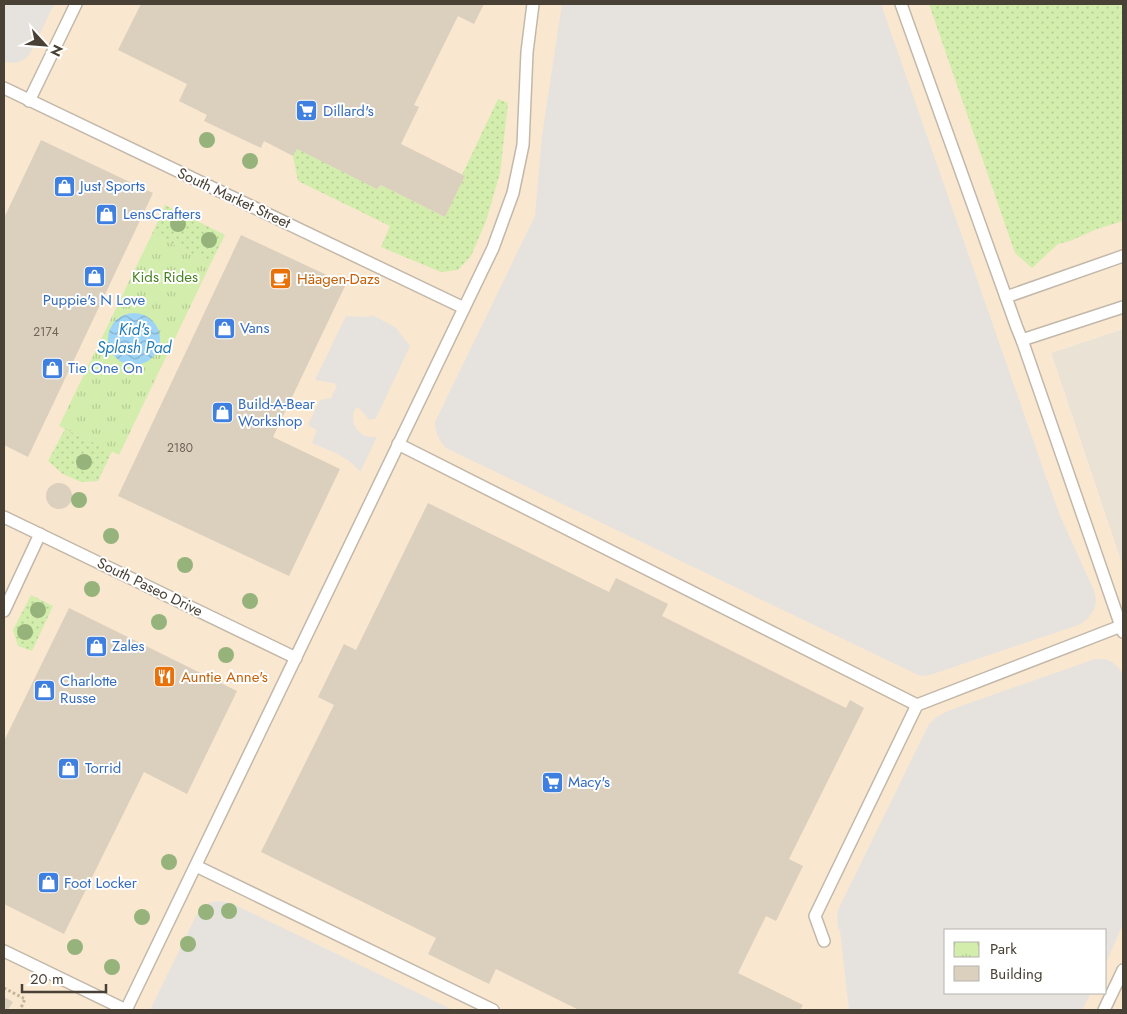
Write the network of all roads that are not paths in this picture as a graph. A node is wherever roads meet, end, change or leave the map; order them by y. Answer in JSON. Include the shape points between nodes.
{"nodes":[{"id":1,"x":76,"y":4,"type":"edge"},
{"id":2,"x":533,"y":4,"type":"edge"},
{"id":3,"x":901,"y":4,"type":"edge"},
{"id":4,"x":4,"y":88,"type":"edge"},
{"id":5,"x":29,"y":101,"type":"junction"},
{"id":6,"x":1123,"y":256,"type":"edge"},
{"id":7,"x":1006,"y":297,"type":"junction"},
{"id":8,"x":1123,"y":307,"type":"edge"},
{"id":9,"x":464,"y":308,"type":"junction"},
{"id":10,"x":1022,"y":340,"type":"junction"},
{"id":11,"x":398,"y":444,"type":"junction"},
{"id":12,"x":4,"y":517,"type":"edge"},
{"id":13,"x":40,"y":534,"type":"junction"},
{"id":14,"x":4,"y":611,"type":"edge"},
{"id":15,"x":1122,"y":629,"type":"edge"},
{"id":16,"x":296,"y":658,"type":"junction"},
{"id":17,"x":917,"y":705,"type":"junction"},
{"id":18,"x":196,"y":866,"type":"junction"},
{"id":19,"x":824,"y":941,"type":"dead end"},
{"id":20,"x":4,"y":950,"type":"edge"},
{"id":21,"x":1123,"y":970,"type":"edge"},
{"id":22,"x":126,"y":1010,"type":"edge"},
{"id":23,"x":494,"y":1010,"type":"edge"},
{"id":24,"x":1104,"y":1010,"type":"edge"}],
"edges":[{"from":1,"to":5,"type":"lane"},
{"from":2,"to":9,"type":"lane","via":[[527,52],[523,145],[512,193],[493,248]]},
{"from":3,"to":7,"type":"lane"},
{"from":4,"to":5,"type":"lane","name":"South Market Street"},
{"from":5,"to":9,"type":"lane","name":"South Market Street"},
{"from":6,"to":7,"type":"lane"},
{"from":7,"to":10,"type":"lane"},
{"from":8,"to":10,"type":"lane"},
{"from":9,"to":11,"type":"lane"},
{"from":10,"to":15,"type":"lane"},
{"from":11,"to":16,"type":"lane"},
{"from":11,"to":17,"type":"lane"},
{"from":12,"to":13,"type":"lane","name":"South Paseo Drive"},
{"from":13,"to":14,"type":"lane"},
{"from":13,"to":16,"type":"lane","name":"South Paseo Drive"},
{"from":15,"to":17,"type":"lane"},
{"from":16,"to":18,"type":"lane"},
{"from":17,"to":19,"type":"lane","via":[[815,916]]},
{"from":18,"to":22,"type":"lane"},
{"from":18,"to":23,"type":"lane"},
{"from":20,"to":22,"type":"lane"},
{"from":21,"to":24,"type":"lane"}]}
